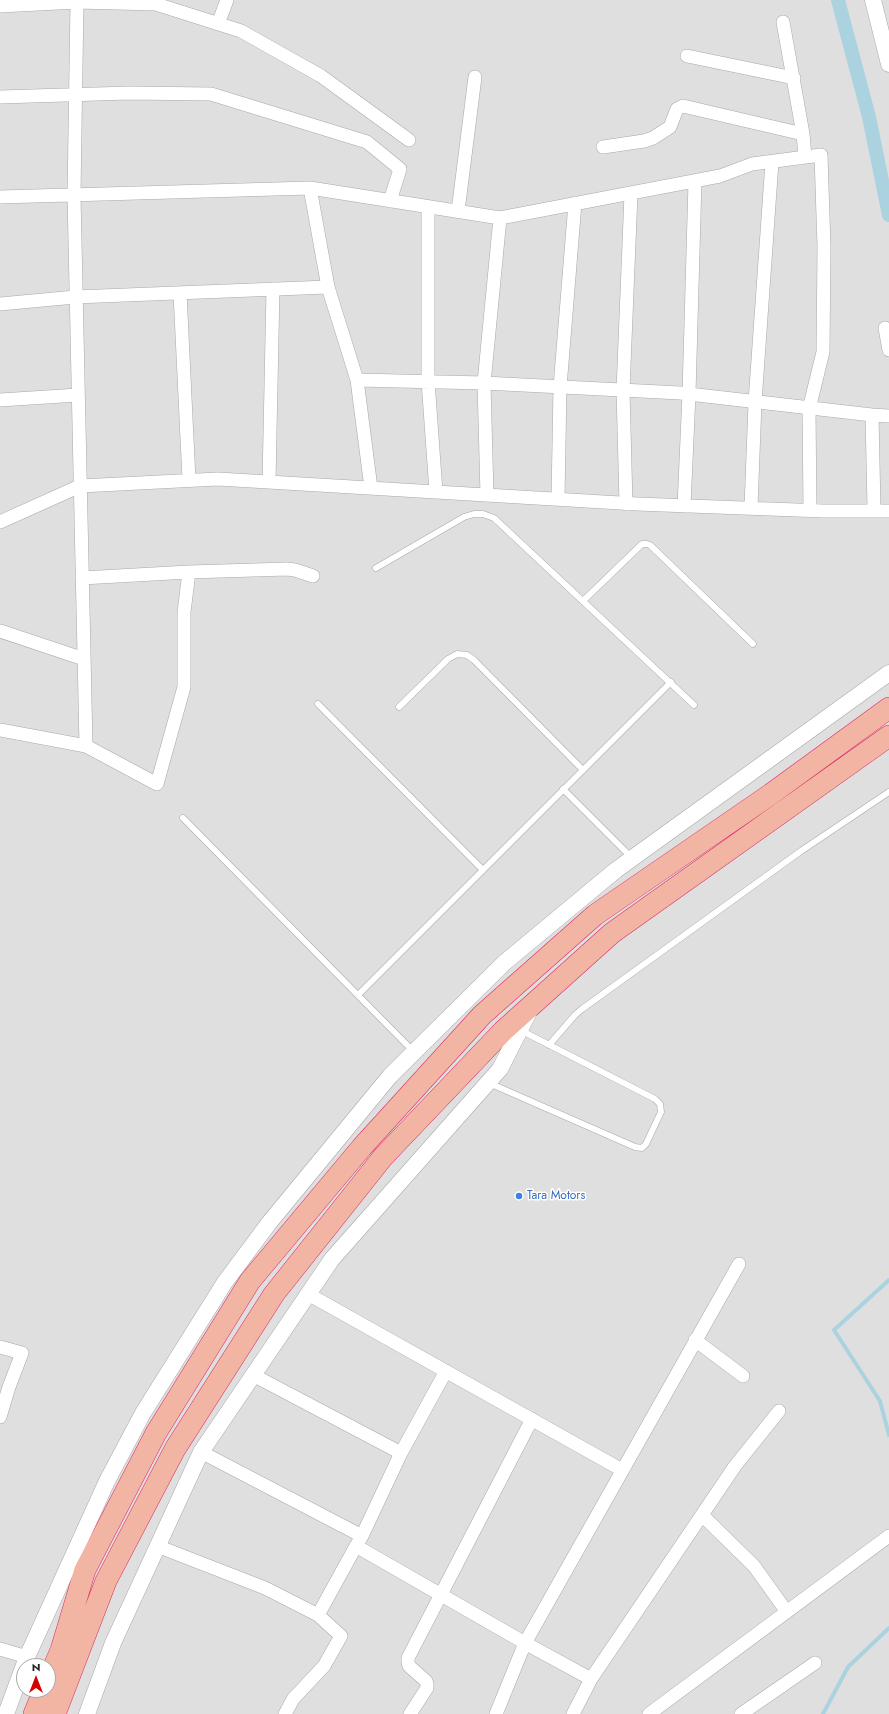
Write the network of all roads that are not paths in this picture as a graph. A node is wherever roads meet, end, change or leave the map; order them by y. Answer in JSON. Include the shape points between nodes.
{"nodes":[{"id":1,"x":227,"y":0,"type":"edge"},
{"id":2,"x":873,"y":0,"type":"edge"},
{"id":3,"x":77,"y":1,"type":"edge"},
{"id":4,"x":102,"y":1,"type":"edge"},
{"id":5,"x":0,"y":6,"type":"edge"},
{"id":6,"x":783,"y":22,"type":"dead end"},
{"id":7,"x":218,"y":24,"type":"junction"},
{"id":8,"x":687,"y":56,"type":"dead end"},
{"id":9,"x":889,"y":64,"type":"edge"},
{"id":10,"x":475,"y":77,"type":"dead end"},
{"id":11,"x":794,"y":78,"type":"junction"},
{"id":12,"x":75,"y":94,"type":"junction"},
{"id":13,"x":0,"y":97,"type":"edge"},
{"id":14,"x":803,"y":134,"type":"junction"},
{"id":15,"x":409,"y":140,"type":"dead end"},
{"id":16,"x":603,"y":147,"type":"dead end"},
{"id":17,"x":805,"y":157,"type":"junction"},
{"id":18,"x":772,"y":162,"type":"junction"},
{"id":19,"x":695,"y":180,"type":"junction"},
{"id":20,"x":310,"y":188,"type":"junction"},
{"id":21,"x":631,"y":194,"type":"junction"},
{"id":22,"x":74,"y":195,"type":"junction"},
{"id":23,"x":0,"y":197,"type":"edge"},
{"id":24,"x":390,"y":201,"type":"junction"},
{"id":25,"x":574,"y":203,"type":"junction"},
{"id":26,"x":428,"y":207,"type":"junction"},
{"id":27,"x":458,"y":211,"type":"junction"},
{"id":28,"x":500,"y":218,"type":"junction"},
{"id":29,"x":328,"y":287,"type":"junction"},
{"id":30,"x":273,"y":289,"type":"junction"},
{"id":31,"x":180,"y":293,"type":"junction"},
{"id":32,"x":75,"y":297,"type":"junction"},
{"id":33,"x":0,"y":304,"type":"edge"},
{"id":34,"x":885,"y":328,"type":"dead end"},
{"id":35,"x":889,"y":350,"type":"edge"},
{"id":36,"x":357,"y":380,"type":"junction"},
{"id":37,"x":428,"y":382,"type":"junction"},
{"id":38,"x":484,"y":383,"type":"junction"},
{"id":39,"x":560,"y":387,"type":"junction"},
{"id":40,"x":623,"y":390,"type":"junction"},
{"id":41,"x":689,"y":394,"type":"junction"},
{"id":42,"x":78,"y":395,"type":"junction"},
{"id":43,"x":0,"y":400,"type":"edge"},
{"id":44,"x":755,"y":402,"type":"junction"},
{"id":45,"x":809,"y":409,"type":"junction"},
{"id":46,"x":872,"y":415,"type":"junction"},
{"id":47,"x":889,"y":416,"type":"edge"},
{"id":48,"x":189,"y":480,"type":"junction"},
{"id":49,"x":269,"y":482,"type":"junction"},
{"id":50,"x":80,"y":486,"type":"junction"},
{"id":51,"x":371,"y":488,"type":"junction"},
{"id":52,"x":436,"y":492,"type":"junction"},
{"id":53,"x":486,"y":495,"type":"junction"},
{"id":54,"x":558,"y":500,"type":"junction"},
{"id":55,"x":626,"y":504,"type":"junction"},
{"id":56,"x":684,"y":506,"type":"junction"},
{"id":57,"x":751,"y":508,"type":"junction"},
{"id":58,"x":874,"y":509,"type":"junction"},
{"id":59,"x":810,"y":510,"type":"junction"},
{"id":60,"x":889,"y":511,"type":"edge"},
{"id":61,"x":0,"y":522,"type":"edge"},
{"id":62,"x":376,"y":568,"type":"dead end"},
{"id":63,"x":189,"y":572,"type":"junction"},
{"id":64,"x":314,"y":576,"type":"dead end"},
{"id":65,"x":82,"y":578,"type":"junction"},
{"id":66,"x":583,"y":601,"type":"junction"},
{"id":67,"x":0,"y":631,"type":"edge"},
{"id":68,"x":753,"y":644,"type":"dead end"},
{"id":69,"x":84,"y":659,"type":"junction"},
{"id":70,"x":889,"y":673,"type":"edge"},
{"id":71,"x":670,"y":682,"type":"junction"},
{"id":72,"x":318,"y":704,"type":"dead end"},
{"id":73,"x":694,"y":705,"type":"dead end"},
{"id":74,"x":399,"y":707,"type":"dead end"},
{"id":75,"x":889,"y":708,"type":"edge"},
{"id":76,"x":0,"y":730,"type":"edge"},
{"id":77,"x":889,"y":736,"type":"edge"},
{"id":78,"x":86,"y":746,"type":"junction"},
{"id":79,"x":583,"y":770,"type":"junction"},
{"id":80,"x":563,"y":789,"type":"junction"},
{"id":81,"x":889,"y":792,"type":"edge"},
{"id":82,"x":183,"y":818,"type":"dead end"},
{"id":83,"x":632,"y":858,"type":"junction"},
{"id":84,"x":483,"y":870,"type":"junction"},
{"id":85,"x":358,"y":995,"type":"junction"},
{"id":86,"x":534,"y":1004,"type":"junction"},
{"id":87,"x":520,"y":1030,"type":"junction"},
{"id":88,"x":549,"y":1045,"type":"junction"},
{"id":89,"x":414,"y":1052,"type":"junction"},
{"id":90,"x":488,"y":1082,"type":"junction"},
{"id":91,"x":739,"y":1264,"type":"dead end"},
{"id":92,"x":308,"y":1294,"type":"junction"},
{"id":93,"x":695,"y":1340,"type":"junction"},
{"id":94,"x":0,"y":1347,"type":"edge"},
{"id":95,"x":446,"y":1371,"type":"junction"},
{"id":96,"x":253,"y":1375,"type":"junction"},
{"id":97,"x":743,"y":1376,"type":"dead end"},
{"id":98,"x":779,"y":1411,"type":"dead end"},
{"id":99,"x":0,"y":1417,"type":"edge"},
{"id":100,"x":532,"y":1420,"type":"junction"},
{"id":101,"x":200,"y":1452,"type":"junction"},
{"id":102,"x":401,"y":1453,"type":"junction"},
{"id":103,"x":622,"y":1470,"type":"junction"},
{"id":104,"x":702,"y":1514,"type":"junction"},
{"id":105,"x":889,"y":1536,"type":"edge"},
{"id":106,"x":359,"y":1541,"type":"junction"},
{"id":107,"x":157,"y":1546,"type":"junction"},
{"id":108,"x":441,"y":1595,"type":"junction"},
{"id":109,"x":787,"y":1612,"type":"junction"},
{"id":110,"x":318,"y":1615,"type":"junction"},
{"id":111,"x":525,"y":1643,"type":"junction"},
{"id":112,"x":0,"y":1650,"type":"edge"},
{"id":113,"x":27,"y":1657,"type":"junction"},
{"id":114,"x":56,"y":1662,"type":"edge"},
{"id":115,"x":815,"y":1663,"type":"dead end"},
{"id":116,"x":591,"y":1679,"type":"junction"},
{"id":117,"x":41,"y":1698,"type":"edge"},
{"id":118,"x":6,"y":1714,"type":"edge"},
{"id":119,"x":34,"y":1714,"type":"edge"},
{"id":120,"x":55,"y":1714,"type":"edge"},
{"id":121,"x":87,"y":1714,"type":"edge"},
{"id":122,"x":285,"y":1714,"type":"edge"},
{"id":123,"x":410,"y":1714,"type":"edge"},
{"id":124,"x":496,"y":1714,"type":"edge"},
{"id":125,"x":573,"y":1714,"type":"edge"},
{"id":126,"x":649,"y":1714,"type":"edge"},
{"id":127,"x":741,"y":1714,"type":"edge"}],
"edges":[{"from":1,"to":7,"type":"street"},
{"from":2,"to":9,"type":"street"},
{"from":3,"to":4,"type":"street"},
{"from":3,"to":5,"type":"street"},
{"from":3,"to":12,"type":"street"},
{"from":4,"to":7,"type":"street","via":[[156,4]]},
{"from":6,"to":11,"type":"street"},
{"from":7,"to":15,"type":"street","via":[[241,31],[321,76]]},
{"from":8,"to":11,"type":"street"},
{"from":10,"to":27,"type":"street"},
{"from":11,"to":14,"type":"street"},
{"from":12,"to":13,"type":"street"},
{"from":12,"to":22,"type":"street"},
{"from":12,"to":24,"type":"street","via":[[211,94],[367,142],[400,169]]},
{"from":14,"to":16,"type":"street","via":[[683,106],[677,109],[670,127],[653,138]]},
{"from":14,"to":17,"type":"street"},
{"from":17,"to":18,"type":"street"},
{"from":17,"to":45,"type":"street","via":[[821,155],[824,247],[823,352]]},
{"from":18,"to":19,"type":"street","via":[[752,164],[720,176]]},
{"from":18,"to":44,"type":"street"},
{"from":19,"to":21,"type":"street"},
{"from":19,"to":41,"type":"street"},
{"from":20,"to":22,"type":"street"},
{"from":20,"to":24,"type":"street"},
{"from":20,"to":29,"type":"street"},
{"from":21,"to":25,"type":"street"},
{"from":21,"to":40,"type":"street"},
{"from":22,"to":23,"type":"street"},
{"from":22,"to":32,"type":"street"},
{"from":24,"to":26,"type":"street"},
{"from":25,"to":28,"type":"street"},
{"from":25,"to":39,"type":"street"},
{"from":26,"to":27,"type":"street"},
{"from":26,"to":37,"type":"street"},
{"from":27,"to":28,"type":"street"},
{"from":28,"to":38,"type":"street"},
{"from":29,"to":30,"type":"street"},
{"from":29,"to":36,"type":"street"},
{"from":30,"to":31,"type":"street"},
{"from":30,"to":49,"type":"street"},
{"from":31,"to":32,"type":"street"},
{"from":31,"to":48,"type":"street"},
{"from":32,"to":33,"type":"street"},
{"from":32,"to":42,"type":"street"},
{"from":34,"to":35,"type":"street"},
{"from":36,"to":37,"type":"street"},
{"from":36,"to":51,"type":"street"},
{"from":37,"to":38,"type":"street"},
{"from":37,"to":52,"type":"street"},
{"from":38,"to":39,"type":"street"},
{"from":38,"to":53,"type":"street"},
{"from":39,"to":40,"type":"street"},
{"from":39,"to":54,"type":"street"},
{"from":40,"to":41,"type":"street"},
{"from":40,"to":55,"type":"street"},
{"from":41,"to":44,"type":"street"},
{"from":41,"to":56,"type":"street"},
{"from":42,"to":43,"type":"street"},
{"from":42,"to":50,"type":"street"},
{"from":44,"to":45,"type":"street"},
{"from":44,"to":57,"type":"street"},
{"from":45,"to":46,"type":"street"},
{"from":45,"to":59,"type":"street"},
{"from":46,"to":47,"type":"street"},
{"from":46,"to":58,"type":"street"},
{"from":48,"to":49,"type":"street","via":[[218,478]]},
{"from":48,"to":50,"type":"street"},
{"from":49,"to":51,"type":"street"},
{"from":50,"to":61,"type":"street"},
{"from":50,"to":65,"type":"street"},
{"from":51,"to":52,"type":"street"},
{"from":52,"to":53,"type":"street"},
{"from":53,"to":54,"type":"street"},
{"from":54,"to":55,"type":"street"},
{"from":55,"to":56,"type":"street"},
{"from":56,"to":57,"type":"street"},
{"from":57,"to":59,"type":"street"},
{"from":58,"to":59,"type":"street"},
{"from":58,"to":60,"type":"street"},
{"from":62,"to":66,"type":"lane","via":[[464,517],[483,514],[501,524]]},
{"from":63,"to":64,"type":"street","via":[[287,569]]},
{"from":63,"to":65,"type":"street"},
{"from":63,"to":78,"type":"street","via":[[184,612],[184,687],[157,784]]},
{"from":65,"to":69,"type":"street"},
{"from":66,"to":68,"type":"lane","via":[[642,544],[647,544]]},
{"from":66,"to":71,"type":"lane"},
{"from":67,"to":69,"type":"street"},
{"from":69,"to":78,"type":"street"},
{"from":70,"to":83,"type":"street"},
{"from":71,"to":73,"type":"lane"},
{"from":71,"to":79,"type":"lane"},
{"from":72,"to":84,"type":"lane"},
{"from":74,"to":79,"type":"lane","via":[[448,659],[457,654],[467,655]]},
{"from":75,"to":114,"type":"highway","via":[[771,794],[595,916],[482,1015],[362,1147],[250,1280],[156,1433],[85,1570]]},
{"from":76,"to":78,"type":"street"},
{"from":77,"to":86,"type":"highway","via":[[612,933]]},
{"from":79,"to":80,"type":"lane"},
{"from":80,"to":83,"type":"lane"},
{"from":80,"to":84,"type":"lane"},
{"from":81,"to":88,"type":"lane","via":[[801,851],[582,1009]]},
{"from":82,"to":85,"type":"lane"},
{"from":83,"to":89,"type":"street","via":[[504,963]]},
{"from":84,"to":85,"type":"lane"},
{"from":85,"to":89,"type":"lane"},
{"from":86,"to":87,"type":"street"},
{"from":86,"to":120,"type":"highway","via":[[503,1031],[384,1157],[274,1294],[160,1477],[106,1581]]},
{"from":87,"to":88,"type":"lane"},
{"from":87,"to":90,"type":"street","via":[[500,1069]]},
{"from":88,"to":90,"type":"lane","via":[[655,1099],[660,1104],[661,1112],[642,1148]]},
{"from":89,"to":113,"type":"street","via":[[390,1076],[269,1223],[225,1282],[138,1422],[107,1481]]},
{"from":90,"to":92,"type":"street","via":[[332,1259]]},
{"from":91,"to":93,"type":"street"},
{"from":92,"to":95,"type":"street"},
{"from":92,"to":96,"type":"street"},
{"from":93,"to":97,"type":"street"},
{"from":93,"to":103,"type":"street"},
{"from":94,"to":99,"type":"street","via":[[22,1353]]},
{"from":95,"to":100,"type":"street"},
{"from":95,"to":102,"type":"street"},
{"from":96,"to":101,"type":"street"},
{"from":96,"to":102,"type":"street"},
{"from":98,"to":104,"type":"street","via":[[735,1466]]},
{"from":100,"to":103,"type":"street"},
{"from":100,"to":108,"type":"street"},
{"from":101,"to":106,"type":"street"},
{"from":101,"to":107,"type":"street"},
{"from":102,"to":106,"type":"street"},
{"from":103,"to":111,"type":"street"},
{"from":104,"to":109,"type":"street","via":[[754,1566]]},
{"from":104,"to":116,"type":"street"},
{"from":105,"to":109,"type":"street"},
{"from":106,"to":108,"type":"street"},
{"from":106,"to":110,"type":"street"},
{"from":107,"to":110,"type":"street","via":[[265,1588]]},
{"from":107,"to":121,"type":"street","via":[[112,1643]]},
{"from":108,"to":111,"type":"street"},
{"from":108,"to":123,"type":"street","via":[[408,1658],[409,1666],[428,1684]]},
{"from":109,"to":126,"type":"street"},
{"from":110,"to":122,"type":"street","via":[[341,1636],[324,1666],[293,1699]]},
{"from":111,"to":116,"type":"street"},
{"from":111,"to":124,"type":"street"},
{"from":112,"to":113,"type":"street"},
{"from":113,"to":118,"type":"street"},
{"from":115,"to":127,"type":"street"},
{"from":116,"to":125,"type":"street"},
{"from":117,"to":119,"type":"highway"}]}
